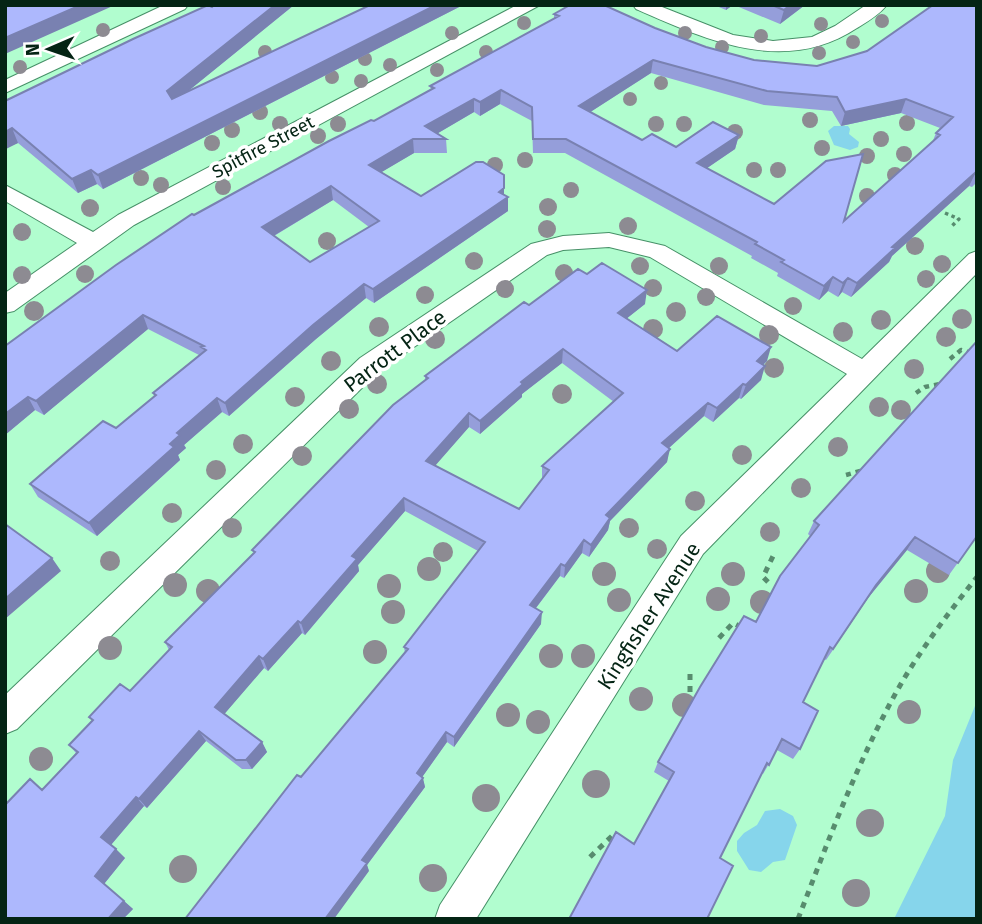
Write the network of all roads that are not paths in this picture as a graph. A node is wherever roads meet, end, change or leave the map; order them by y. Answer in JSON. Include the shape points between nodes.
{"nodes":[{"id":1,"x":179,"y":5,"type":"edge"},
{"id":2,"x":531,"y":5,"type":"edge"},
{"id":3,"x":642,"y":5,"type":"edge"},
{"id":4,"x":878,"y":5,"type":"edge"},
{"id":5,"x":5,"y":87,"type":"edge"},
{"id":6,"x":5,"y":192,"type":"edge"},
{"id":7,"x":93,"y":242,"type":"junction"},
{"id":8,"x":977,"y":259,"type":"edge"},
{"id":9,"x":5,"y":305,"type":"edge"},
{"id":10,"x":864,"y":372,"type":"junction"},
{"id":11,"x":5,"y":718,"type":"edge"},
{"id":12,"x":454,"y":919,"type":"edge"}],
"edges":[{"from":1,"to":5,"type":"street"},
{"from":2,"to":7,"type":"street","name":"Spitfire Street"},
{"from":3,"to":4,"type":"street","via":[[734,42],[783,47],[838,33]]},
{"from":6,"to":7,"type":"street"},
{"from":7,"to":9,"type":"street","name":"Spitfire Street"},
{"from":8,"to":10,"type":"street","name":"Kingfisher Avenue"},
{"from":10,"to":11,"type":"street","name":"Parrott Place","via":[[657,251],[609,240],[540,249],[369,365]]},
{"from":10,"to":12,"type":"street","name":"Kingfisher Avenue","via":[[692,545]]}]}
